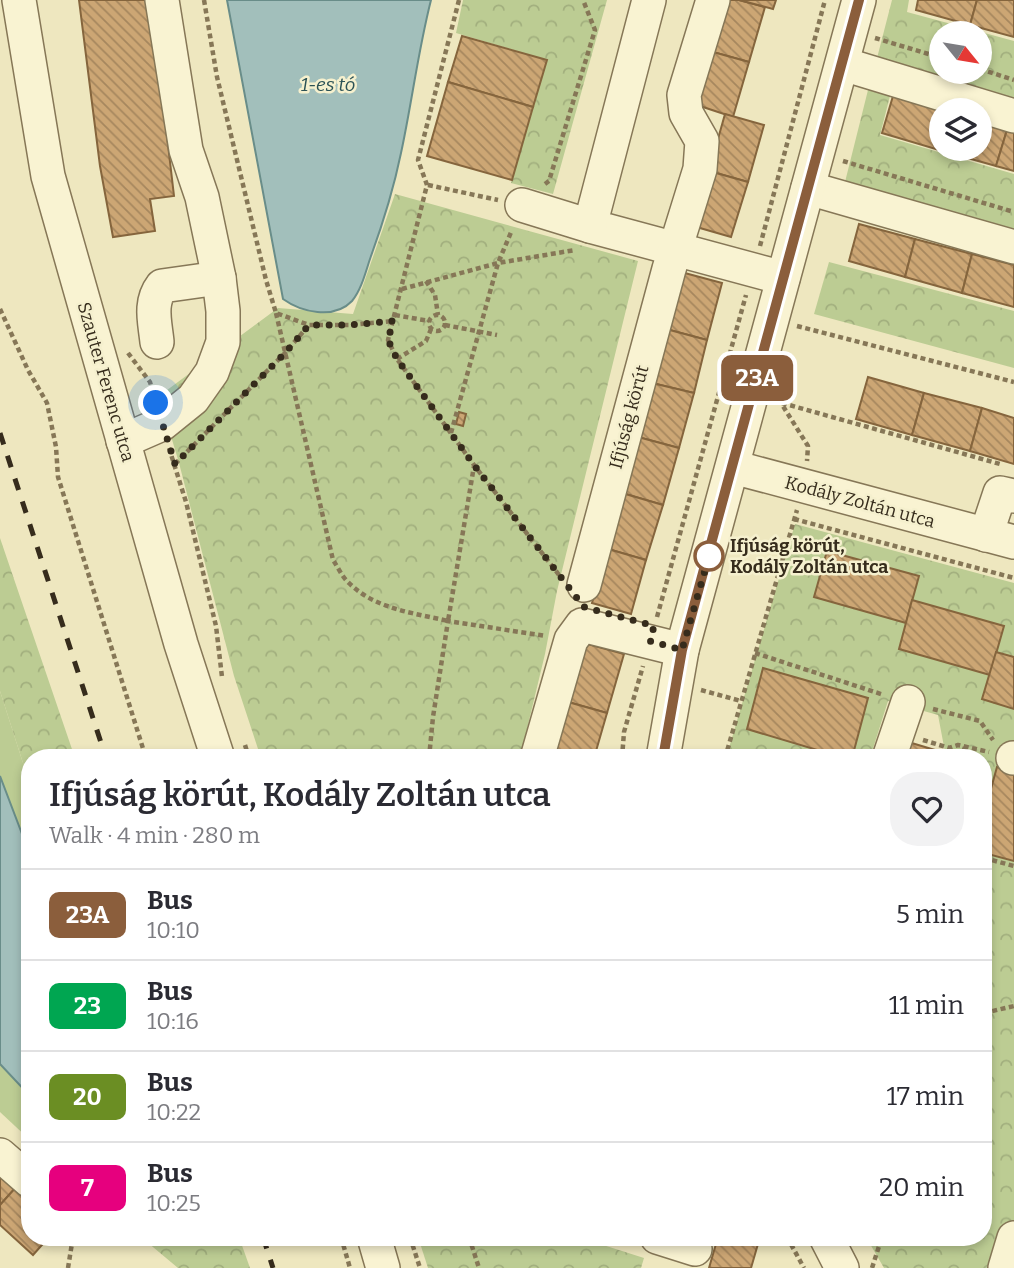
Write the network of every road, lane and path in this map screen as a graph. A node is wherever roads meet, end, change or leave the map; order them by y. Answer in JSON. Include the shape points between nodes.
{"nodes":[{"id":1,"x":19,"y":0,"type":"edge"},
{"id":2,"x":162,"y":0,"type":"edge"},
{"id":3,"x":204,"y":0,"type":"edge"},
{"id":4,"x":459,"y":0,"type":"edge"},
{"id":5,"x":583,"y":0,"type":"edge"},
{"id":6,"x":649,"y":0,"type":"edge"},
{"id":7,"x":713,"y":0,"type":"edge"},
{"id":8,"x":825,"y":0,"type":"edge"},
{"id":9,"x":859,"y":0,"type":"edge"},
{"id":10,"x":875,"y":38,"type":"dead end"},
{"id":11,"x":929,"y":54,"type":"edge"},
{"id":12,"x":843,"y":64,"type":"junction"},
{"id":13,"x":992,"y":73,"type":"edge"},
{"id":14,"x":1014,"y":80,"type":"edge"},
{"id":15,"x":1014,"y":116,"type":"edge"},
{"id":16,"x":843,"y":161,"type":"dead end"},
{"id":17,"x":427,"y":185,"type":"junction"},
{"id":18,"x":808,"y":188,"type":"junction"},
{"id":19,"x":522,"y":205,"type":"junction"},
{"id":20,"x":1014,"y":212,"type":"edge"},
{"id":21,"x":588,"y":237,"type":"junction"},
{"id":22,"x":1014,"y":247,"type":"edge"},
{"id":23,"x":676,"y":250,"type":"junction"},
{"id":24,"x":498,"y":263,"type":"junction"},
{"id":25,"x":768,"y":274,"type":"junction"},
{"id":26,"x":219,"y":278,"type":"junction"},
{"id":27,"x":426,"y":281,"type":"junction"},
{"id":28,"x":402,"y":289,"type":"junction"},
{"id":29,"x":0,"y":309,"type":"edge"},
{"id":30,"x":276,"y":313,"type":"junction"},
{"id":31,"x":438,"y":315,"type":"junction"},
{"id":32,"x":394,"y":318,"type":"junction"},
{"id":33,"x":772,"y":320,"type":"junction"},
{"id":34,"x":429,"y":321,"type":"junction"},
{"id":35,"x":445,"y":324,"type":"junction"},
{"id":36,"x":309,"y":325,"type":"junction"},
{"id":37,"x":431,"y":329,"type":"junction"},
{"id":38,"x":478,"y":332,"type":"junction"},
{"id":39,"x":497,"y":335,"type":"dead end"},
{"id":40,"x":142,"y":347,"type":"joint"},
{"id":41,"x":285,"y":353,"type":"junction"},
{"id":42,"x":397,"y":359,"type":"junction"},
{"id":43,"x":1014,"y":382,"type":"edge"},
{"id":44,"x":781,"y":403,"type":"dead end"},
{"id":45,"x":162,"y":424,"type":"junction"},
{"id":46,"x":451,"y":433,"type":"junction"},
{"id":47,"x":123,"y":442,"type":"junction"},
{"id":48,"x":175,"y":464,"type":"junction"},
{"id":49,"x":474,"y":465,"type":"junction"},
{"id":50,"x":1001,"y":465,"type":"dead end"},
{"id":51,"x":733,"y":467,"type":"junction"},
{"id":52,"x":1014,"y":496,"type":"edge"},
{"id":53,"x":1000,"y":539,"type":"edge"},
{"id":54,"x":1014,"y":578,"type":"edge"},
{"id":55,"x":575,"y":585,"type":"joint"},
{"id":56,"x":448,"y":621,"type":"junction"},
{"id":57,"x":571,"y":640,"type":"junction"},
{"id":58,"x":650,"y":641,"type":"junction"},
{"id":59,"x":682,"y":650,"type":"junction"},
{"id":60,"x":226,"y":688,"type":"dead end"},
{"id":61,"x":701,"y":690,"type":"dead end"},
{"id":62,"x":741,"y":701,"type":"junction"},
{"id":63,"x":908,"y":702,"type":"dead end"},
{"id":64,"x":242,"y":734,"type":"dead end"},
{"id":65,"x":893,"y":745,"type":"edge"},
{"id":66,"x":965,"y":747,"type":"joint"},
{"id":67,"x":143,"y":749,"type":"edge"},
{"id":68,"x":215,"y":749,"type":"edge"},
{"id":69,"x":246,"y":749,"type":"edge"},
{"id":70,"x":430,"y":749,"type":"edge"},
{"id":71,"x":540,"y":749,"type":"edge"},
{"id":72,"x":623,"y":749,"type":"edge"},
{"id":73,"x":665,"y":749,"type":"edge"},
{"id":74,"x":728,"y":749,"type":"edge"},
{"id":75,"x":974,"y":749,"type":"edge"},
{"id":76,"x":992,"y":753,"type":"edge"},
{"id":77,"x":1014,"y":758,"type":"edge"},
{"id":78,"x":992,"y":860,"type":"edge"},
{"id":79,"x":1014,"y":866,"type":"edge"},
{"id":80,"x":1014,"y":1006,"type":"edge"},
{"id":81,"x":992,"y":1011,"type":"edge"},
{"id":82,"x":0,"y":1155,"type":"edge"},
{"id":83,"x":21,"y":1173,"type":"edge"},
{"id":84,"x":1014,"y":1238,"type":"edge"},
{"id":85,"x":72,"y":1246,"type":"edge"},
{"id":86,"x":344,"y":1246,"type":"edge"},
{"id":87,"x":376,"y":1246,"type":"edge"},
{"id":88,"x":413,"y":1246,"type":"edge"},
{"id":89,"x":472,"y":1246,"type":"edge"},
{"id":90,"x":686,"y":1246,"type":"edge"},
{"id":91,"x":793,"y":1246,"type":"edge"},
{"id":92,"x":830,"y":1246,"type":"edge"},
{"id":93,"x":879,"y":1246,"type":"edge"},
{"id":94,"x":695,"y":1249,"type":"dead end"},
{"id":95,"x":68,"y":1268,"type":"edge"},
{"id":96,"x":350,"y":1268,"type":"edge"},
{"id":97,"x":383,"y":1268,"type":"edge"},
{"id":98,"x":420,"y":1268,"type":"edge"},
{"id":99,"x":479,"y":1268,"type":"edge"},
{"id":100,"x":804,"y":1268,"type":"edge"},
{"id":101,"x":842,"y":1268,"type":"edge"},
{"id":102,"x":872,"y":1268,"type":"edge"},
{"id":103,"x":1005,"y":1268,"type":"edge"}],
"edges":[{"from":1,"to":47,"type":"street","name":"Szauter Ferenc utca","via":[[48,176]]},
{"from":2,"to":26,"type":"street","via":[[186,150],[202,197]]},
{"from":3,"to":30,"type":"path","via":[[217,77]]},
{"from":4,"to":17,"type":"path","via":[[418,160]]},
{"from":5,"to":19,"type":"path","via":[[595,30],[548,181]]},
{"from":6,"to":21,"type":"street"},
{"from":7,"to":23,"type":"street","name":"Ifjúság körút","via":[[684,95],[686,113],[702,141],[700,169]]},
{"from":8,"to":25,"type":"path"},
{"from":9,"to":12,"type":"street"},
{"from":10,"to":11,"type":"path"},
{"from":12,"to":15,"type":"street"},
{"from":12,"to":18,"type":"street"},
{"from":13,"to":14,"type":"path"},
{"from":16,"to":20,"type":"path"},
{"from":17,"to":19,"type":"path"},
{"from":17,"to":28,"type":"path"},
{"from":18,"to":22,"type":"street"},
{"from":18,"to":25,"type":"street"},
{"from":19,"to":21,"type":"street"},
{"from":19,"to":24,"type":"path"},
{"from":21,"to":23,"type":"street"},
{"from":21,"to":24,"type":"path"},
{"from":23,"to":25,"type":"street"},
{"from":23,"to":55,"type":"street","name":"Ifjúság körút"},
{"from":24,"to":27,"type":"path"},
{"from":24,"to":38,"type":"path"},
{"from":25,"to":33,"type":"street"},
{"from":25,"to":58,"type":"path"},
{"from":26,"to":40,"type":"street","via":[[162,286],[155,295]]},
{"from":26,"to":45,"type":"street","via":[[223,342],[212,372],[193,399]]},
{"from":27,"to":28,"type":"path"},
{"from":27,"to":31,"type":"path","via":[[435,295]]},
{"from":28,"to":32,"type":"path"},
{"from":29,"to":67,"type":"path","via":[[47,403],[58,477]]},
{"from":30,"to":36,"type":"path"},
{"from":30,"to":41,"type":"path"},
{"from":31,"to":34,"type":"path"},
{"from":31,"to":35,"type":"path"},
{"from":32,"to":34,"type":"path"},
{"from":32,"to":36,"type":"path"},
{"from":32,"to":42,"type":"path","via":[[388,340]]},
{"from":33,"to":43,"type":"path"},
{"from":33,"to":51,"type":"street"},
{"from":34,"to":37,"type":"path"},
{"from":35,"to":37,"type":"path","via":[[439,331]]},
{"from":35,"to":38,"type":"path"},
{"from":36,"to":41,"type":"path"},
{"from":37,"to":42,"type":"path","via":[[426,341]]},
{"from":38,"to":39,"type":"path"},
{"from":38,"to":46,"type":"path"},
{"from":40,"to":45,"type":"path"},
{"from":41,"to":48,"type":"path"},
{"from":41,"to":56,"type":"path","via":[[333,560],[347,582],[364,596],[388,608]]},
{"from":42,"to":46,"type":"path"},
{"from":44,"to":50,"type":"path"},
{"from":45,"to":47,"type":"street"},
{"from":45,"to":48,"type":"path"},
{"from":46,"to":49,"type":"path"},
{"from":47,"to":68,"type":"street","name":"Szauter Ferenc utca"},
{"from":48,"to":60,"type":"path","via":[[216,626]]},
{"from":49,"to":55,"type":"path"},
{"from":49,"to":56,"type":"path"},
{"from":51,"to":53,"type":"street","name":"Kodály Zoltán utca"},
{"from":51,"to":59,"type":"street"},
{"from":52,"to":53,"type":"street","name":"Kodály Zoltán utca","via":[[1000,493]]},
{"from":54,"to":62,"type":"path","via":[[794,519]]},
{"from":56,"to":57,"type":"path"},
{"from":56,"to":70,"type":"path"},
{"from":57,"to":58,"type":"street","via":[[582,625]]},
{"from":57,"to":71,"type":"street"},
{"from":58,"to":59,"type":"street"},
{"from":58,"to":72,"type":"path"},
{"from":59,"to":73,"type":"street"},
{"from":61,"to":62,"type":"path"},
{"from":62,"to":74,"type":"path"},
{"from":63,"to":65,"type":"street"},
{"from":64,"to":69,"type":"path"},
{"from":65,"to":66,"type":"path"},
{"from":66,"to":75,"type":"path"},
{"from":76,"to":77,"type":"path"},
{"from":78,"to":79,"type":"path"},
{"from":80,"to":81,"type":"path"},
{"from":82,"to":83,"type":"street"},
{"from":84,"to":103,"type":"street"},
{"from":85,"to":95,"type":"path"},
{"from":86,"to":96,"type":"path"},
{"from":87,"to":97,"type":"street"},
{"from":88,"to":98,"type":"path"},
{"from":89,"to":99,"type":"path"},
{"from":90,"to":94,"type":"street"},
{"from":91,"to":100,"type":"path"},
{"from":92,"to":101,"type":"street"},
{"from":93,"to":102,"type":"path"}]}
